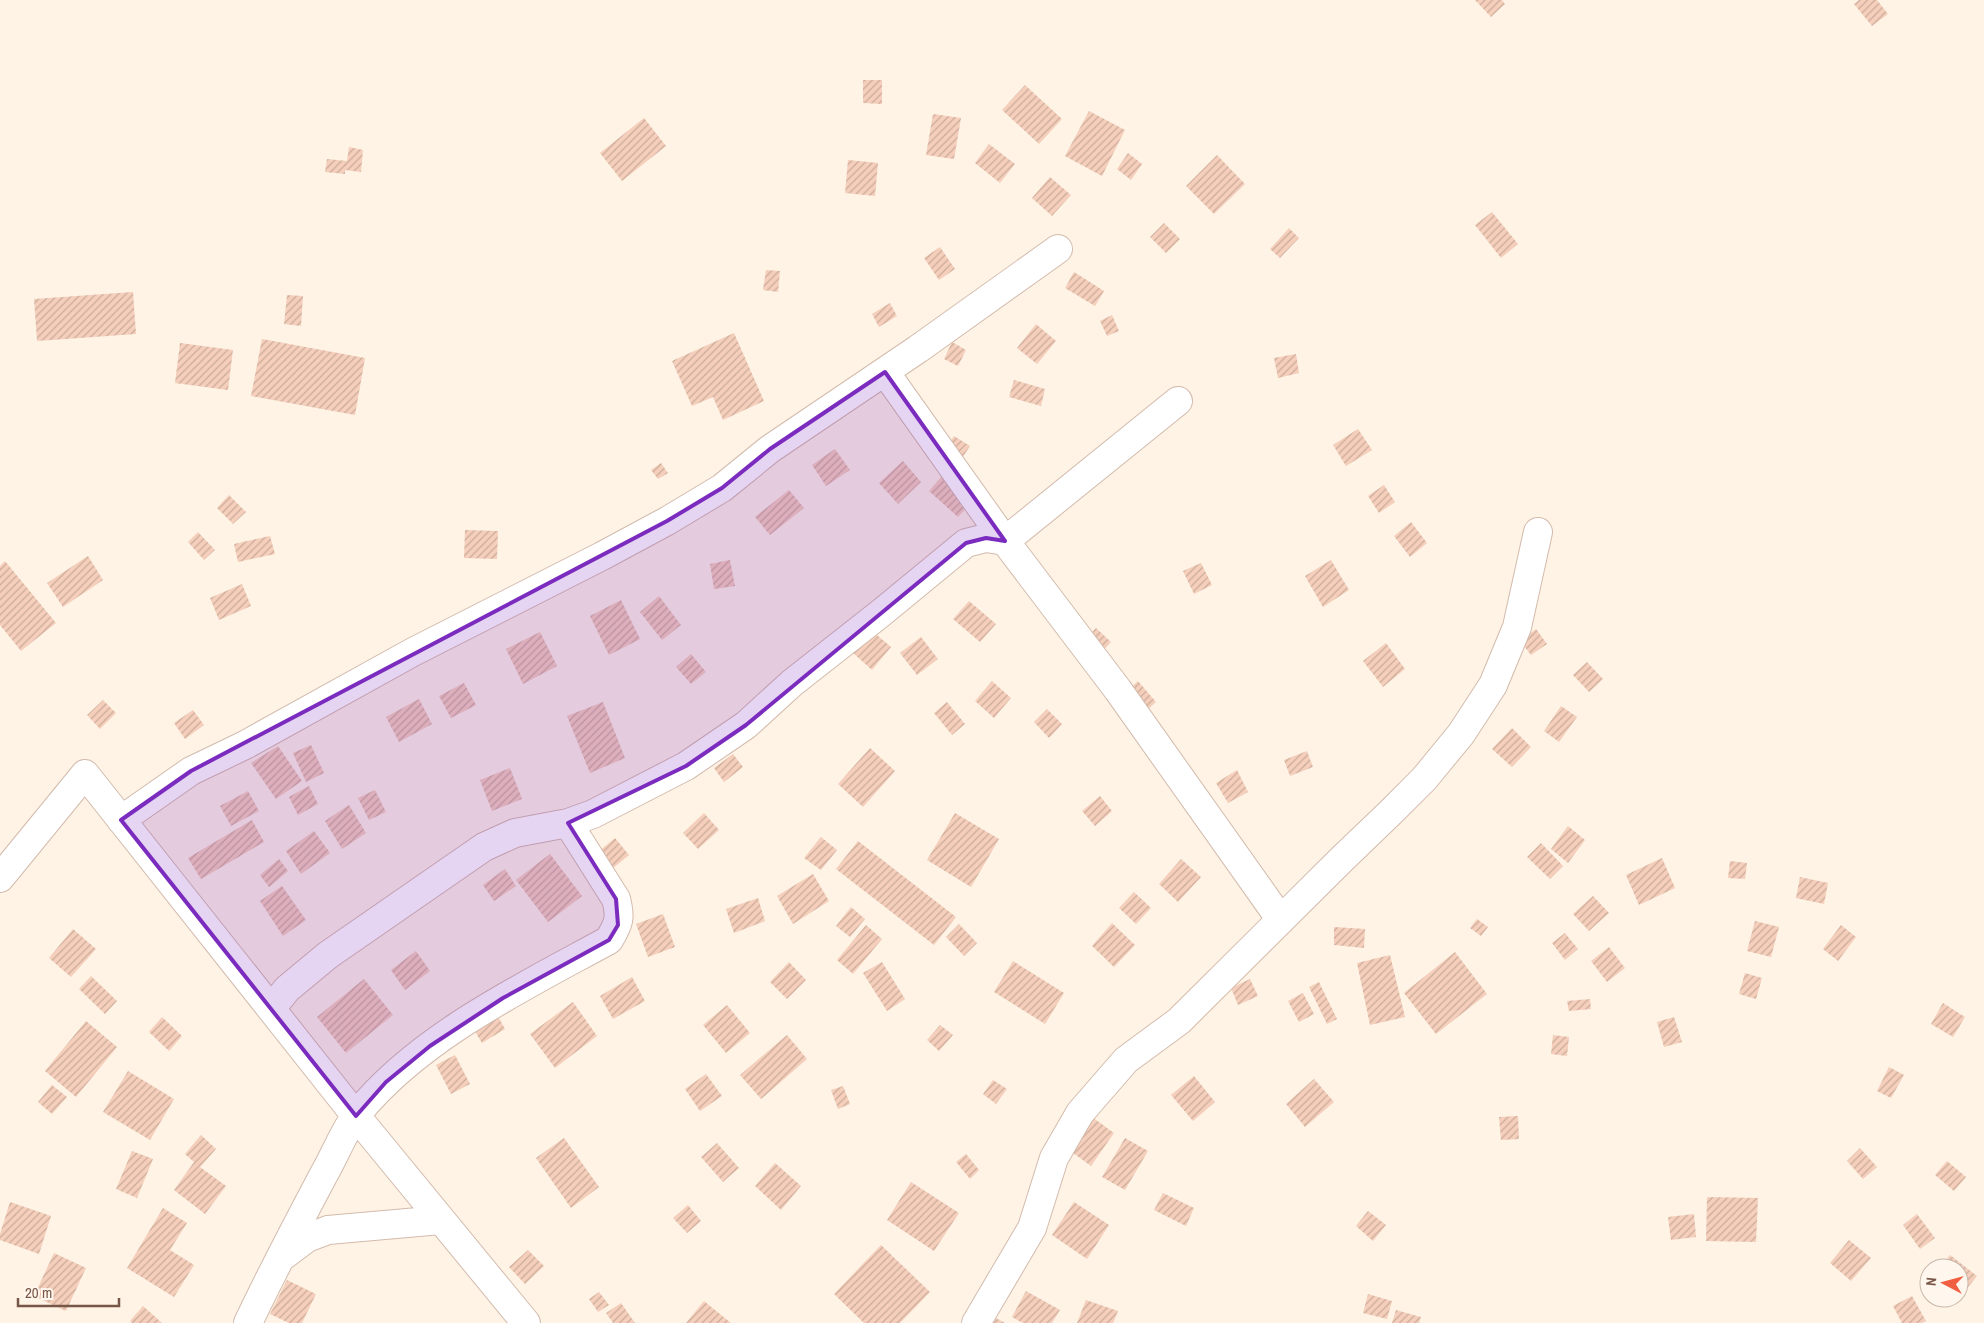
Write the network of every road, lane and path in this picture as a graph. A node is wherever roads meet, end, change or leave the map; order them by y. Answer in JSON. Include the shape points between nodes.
{"nodes":[{"id":1,"x":1058,"y":249,"type":"dead end"},
{"id":2,"x":885,"y":372,"type":"junction"},
{"id":3,"x":1178,"y":401,"type":"dead end"},
{"id":4,"x":1538,"y":532,"type":"dead end"},
{"id":5,"x":1005,"y":541,"type":"junction"},
{"id":6,"x":121,"y":820,"type":"junction"},
{"id":7,"x":568,"y":823,"type":"junction"},
{"id":8,"x":0,"y":878,"type":"edge"},
{"id":9,"x":1281,"y":920,"type":"junction"},
{"id":10,"x":271,"y":1009,"type":"junction"},
{"id":11,"x":356,"y":1116,"type":"junction"},
{"id":12,"x":441,"y":1220,"type":"junction"},
{"id":13,"x":278,"y":1260,"type":"junction"},
{"id":14,"x":248,"y":1323,"type":"edge"},
{"id":15,"x":526,"y":1323,"type":"edge"},
{"id":16,"x":976,"y":1323,"type":"edge"}],
"edges":[{"from":1,"to":2,"type":"street"},
{"from":2,"to":5,"type":"street"},
{"from":2,"to":6,"type":"street","via":[[770,449],[722,488],[667,521],[191,771]]},
{"from":3,"to":5,"type":"street"},
{"from":4,"to":9,"type":"street","via":[[1517,627],[1493,685],[1461,734],[1424,779]]},
{"from":5,"to":7,"type":"street","via":[[986,538],[966,543],[792,683],[746,725],[686,766]]},
{"from":5,"to":9,"type":"street","via":[[1118,690]]},
{"from":6,"to":8,"type":"street","via":[[85,774]]},
{"from":6,"to":10,"type":"street"},
{"from":7,"to":10,"type":"street","via":[[515,833],[484,847],[328,954],[286,989]]},
{"from":7,"to":11,"type":"street","via":[[616,899],[620,912],[618,925],[609,940],[502,998],[430,1046],[386,1082]]},
{"from":9,"to":16,"type":"street","via":[[1179,1021],[1126,1060],[1080,1113],[1054,1158],[1032,1228]]},
{"from":10,"to":11,"type":"street"},
{"from":11,"to":12,"type":"street"},
{"from":11,"to":13,"type":"street"},
{"from":12,"to":13,"type":"street","via":[[328,1230],[307,1238]]},
{"from":12,"to":15,"type":"street"},
{"from":13,"to":14,"type":"street"}]}
